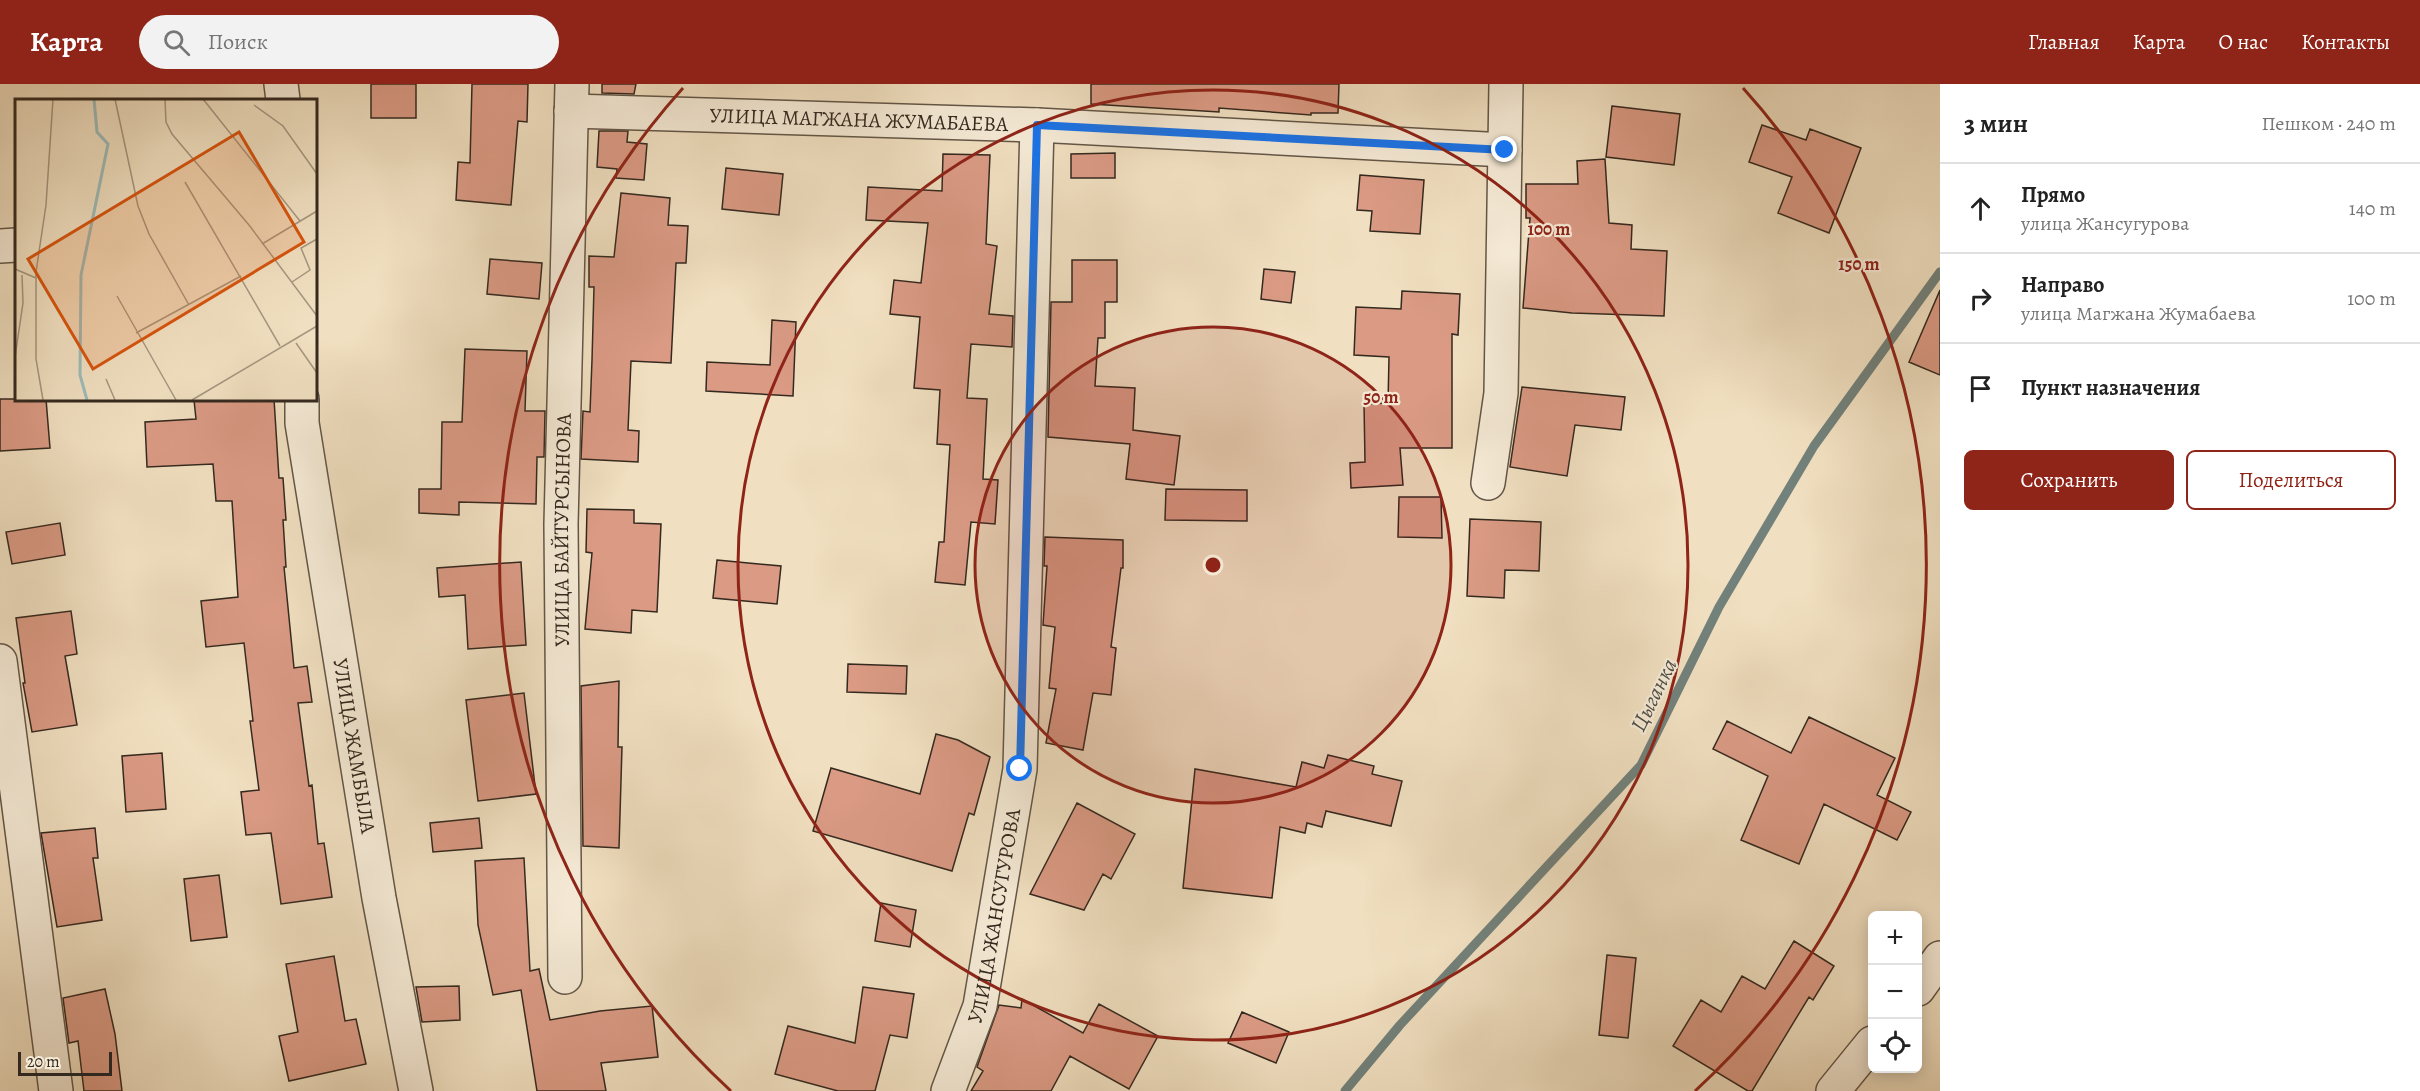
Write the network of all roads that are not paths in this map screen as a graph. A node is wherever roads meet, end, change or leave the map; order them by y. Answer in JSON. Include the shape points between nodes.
{"nodes":[{"id":1,"x":281,"y":84,"type":"edge"},
{"id":2,"x":1506,"y":84,"type":"edge"},
{"id":3,"x":572,"y":97,"type":"edge"},
{"id":4,"x":283,"y":99,"type":"edge"},
{"id":5,"x":1037,"y":125,"type":"junction"},
{"id":6,"x":1505,"y":150,"type":"junction"},
{"id":7,"x":302,"y":400,"type":"edge"},
{"id":8,"x":1488,"y":483,"type":"dead end"},
{"id":9,"x":0,"y":661,"type":"edge"},
{"id":10,"x":1940,"y":958,"type":"edge"},
{"id":11,"x":565,"y":977,"type":"dead end"},
{"id":12,"x":1922,"y":982,"type":"edge"},
{"id":13,"x":1868,"y":1048,"type":"edge"},
{"id":14,"x":56,"y":1091,"type":"edge"},
{"id":15,"x":416,"y":1091,"type":"edge"},
{"id":16,"x":948,"y":1091,"type":"edge"},
{"id":17,"x":1833,"y":1091,"type":"edge"}],
"edges":[{"from":1,"to":4,"type":"street"},
{"from":2,"to":6,"type":"street"},
{"from":3,"to":5,"type":"street","name":"УЛИЦА МАГЖАНА ЖУМАБАЕВА"},
{"from":3,"to":11,"type":"street","name":"УЛИЦА БАЙТУРСЫНОВА","via":[[561,524]]},
{"from":5,"to":6,"type":"street","name":"УЛИЦА МАГЖАНА ЖУМАБАЕВА"},
{"from":5,"to":16,"type":"street","name":"УЛИЦА ЖАНСУГУРОВА","via":[[1020,769],[981,1006]]},
{"from":6,"to":8,"type":"street","via":[[1501,393]]},
{"from":7,"to":15,"type":"street","name":"УЛИЦА ЖАМБЫЛА","via":[[302,423],[379,898]]},
{"from":9,"to":14,"type":"street"},
{"from":10,"to":12,"type":"street"},
{"from":13,"to":17,"type":"street"}]}
